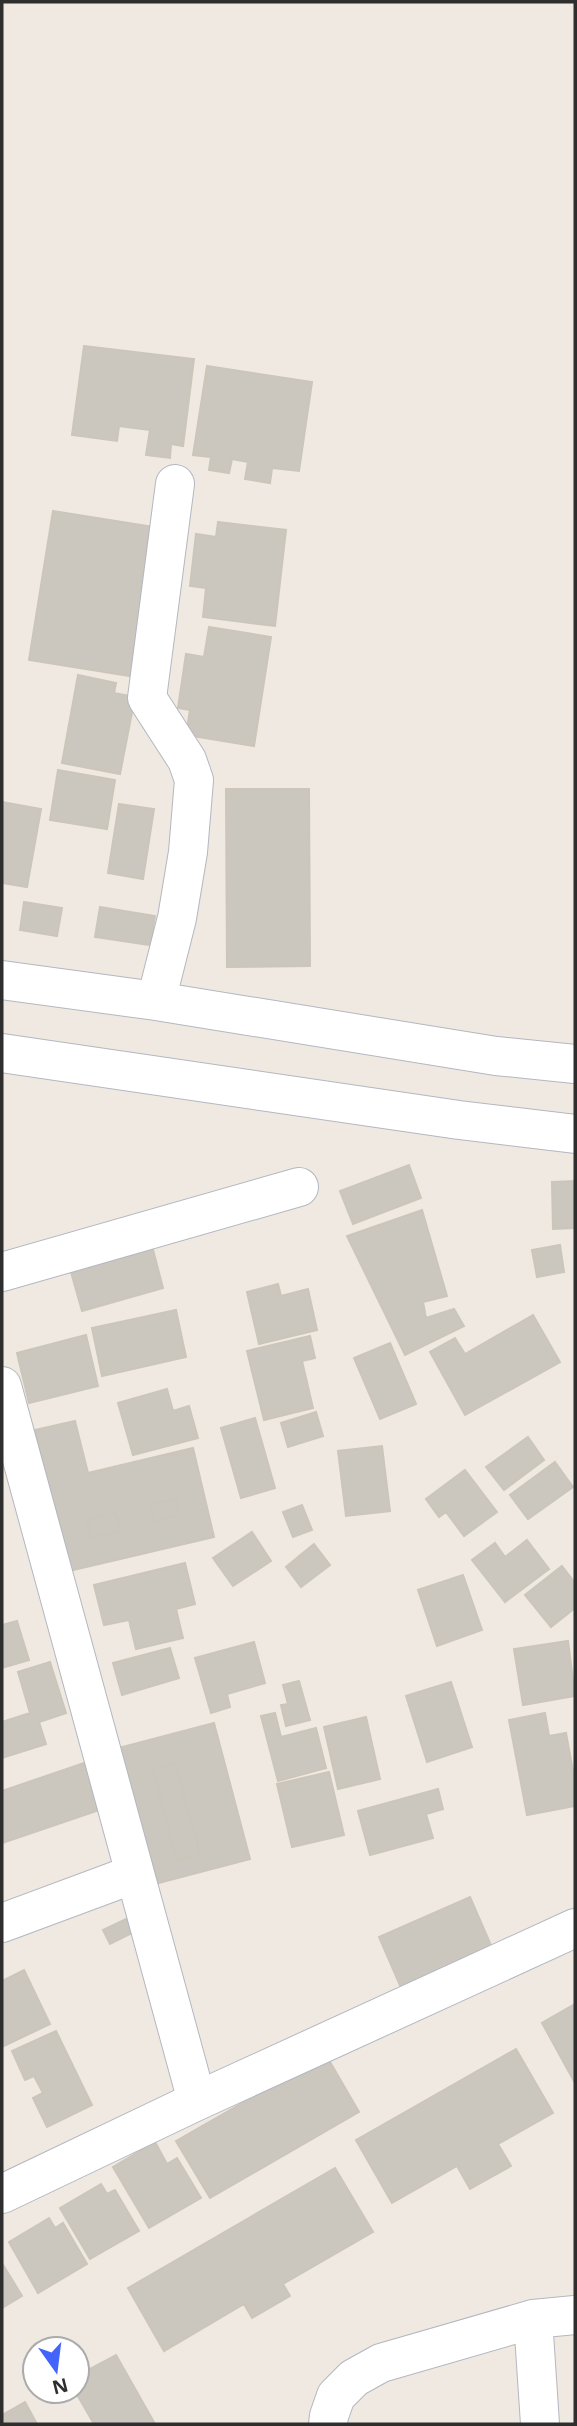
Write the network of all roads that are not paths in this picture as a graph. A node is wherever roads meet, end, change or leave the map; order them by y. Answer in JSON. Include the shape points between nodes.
{"nodes":[{"id":1,"x":175,"y":484,"type":"dead end"},
{"id":2,"x":2,"y":980,"type":"edge"},
{"id":3,"x":156,"y":1001,"type":"junction"},
{"id":4,"x":2,"y":1054,"type":"edge"},
{"id":5,"x":575,"y":1064,"type":"edge"},
{"id":6,"x":575,"y":1134,"type":"edge"},
{"id":7,"x":299,"y":1187,"type":"dead end"},
{"id":8,"x":2,"y":1272,"type":"edge"},
{"id":9,"x":2,"y":1386,"type":"edge"},
{"id":10,"x":134,"y":1874,"type":"junction"},
{"id":11,"x":2,"y":1923,"type":"edge"},
{"id":12,"x":575,"y":1928,"type":"edge"},
{"id":13,"x":197,"y":2101,"type":"junction"},
{"id":14,"x":2,"y":2194,"type":"edge"},
{"id":15,"x":575,"y":2315,"type":"edge"},
{"id":16,"x":533,"y":2319,"type":"junction"},
{"id":17,"x":328,"y":2424,"type":"edge"},
{"id":18,"x":540,"y":2424,"type":"edge"}],
"edges":[{"from":1,"to":3,"type":"street","via":[[147,698],[187,760],[194,780],[177,918]]},
{"from":2,"to":3,"type":"street"},
{"from":3,"to":5,"type":"street","via":[[496,1056]]},
{"from":4,"to":6,"type":"street"},
{"from":7,"to":8,"type":"street"},
{"from":9,"to":10,"type":"street"},
{"from":10,"to":11,"type":"street"},
{"from":10,"to":13,"type":"street"},
{"from":12,"to":13,"type":"street"},
{"from":13,"to":14,"type":"street"},
{"from":15,"to":16,"type":"street"},
{"from":16,"to":17,"type":"street","via":[[381,2363],[354,2378],[336,2396]]},
{"from":16,"to":18,"type":"street"}]}
